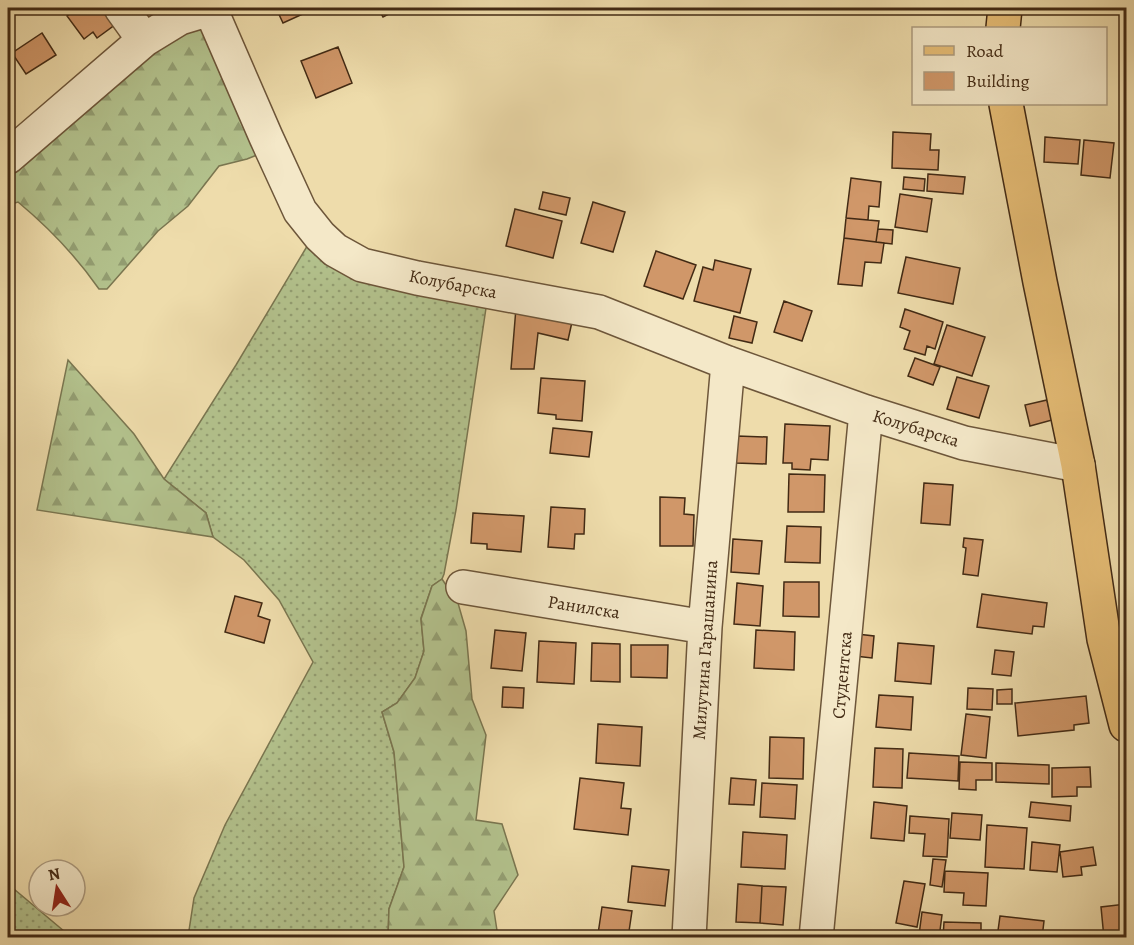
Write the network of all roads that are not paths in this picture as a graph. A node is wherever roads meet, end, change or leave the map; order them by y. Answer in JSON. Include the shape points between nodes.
{"nodes":[{"id":1,"x":121,"y":8,"type":"edge"},
{"id":2,"x":212,"y":8,"type":"edge"},
{"id":3,"x":1005,"y":8,"type":"edge"},
{"id":4,"x":1003,"y":27,"type":"edge"},
{"id":5,"x":144,"y":40,"type":"junction"},
{"id":6,"x":1006,"y":105,"type":"edge"},
{"id":7,"x":8,"y":157,"type":"edge"},
{"id":8,"x":728,"y":363,"type":"junction"},
{"id":9,"x":866,"y":412,"type":"junction"},
{"id":10,"x":1078,"y":465,"type":"junction"},
{"id":11,"x":463,"y":587,"type":"dead end"},
{"id":12,"x":705,"y":627,"type":"junction"},
{"id":13,"x":1126,"y":722,"type":"edge"},
{"id":14,"x":689,"y":938,"type":"edge"},
{"id":15,"x":816,"y":938,"type":"edge"}],
"edges":[{"from":1,"to":5,"type":"street"},
{"from":2,"to":5,"type":"street","name":"Колубарска","via":[[180,18]]},
{"from":2,"to":8,"type":"street","name":"Колубарска","via":[[300,211],[335,250],[362,265],[417,278],[599,312]]},
{"from":3,"to":4,"type":"main road"},
{"from":5,"to":7,"type":"street","name":"Колубарска"},
{"from":6,"to":10,"type":"main road"},
{"from":8,"to":9,"type":"street","name":"Колубарска"},
{"from":8,"to":12,"type":"street","name":"Милутина Гарашанина"},
{"from":9,"to":10,"type":"street","name":"Колубарска","via":[[964,442]]},
{"from":9,"to":15,"type":"street","name":"Студентска"},
{"from":10,"to":13,"type":"main road","via":[[1104,639]]},
{"from":11,"to":12,"type":"street","name":"Ранилска"},
{"from":12,"to":14,"type":"street","name":"Милутина Гарашанина"}]}
